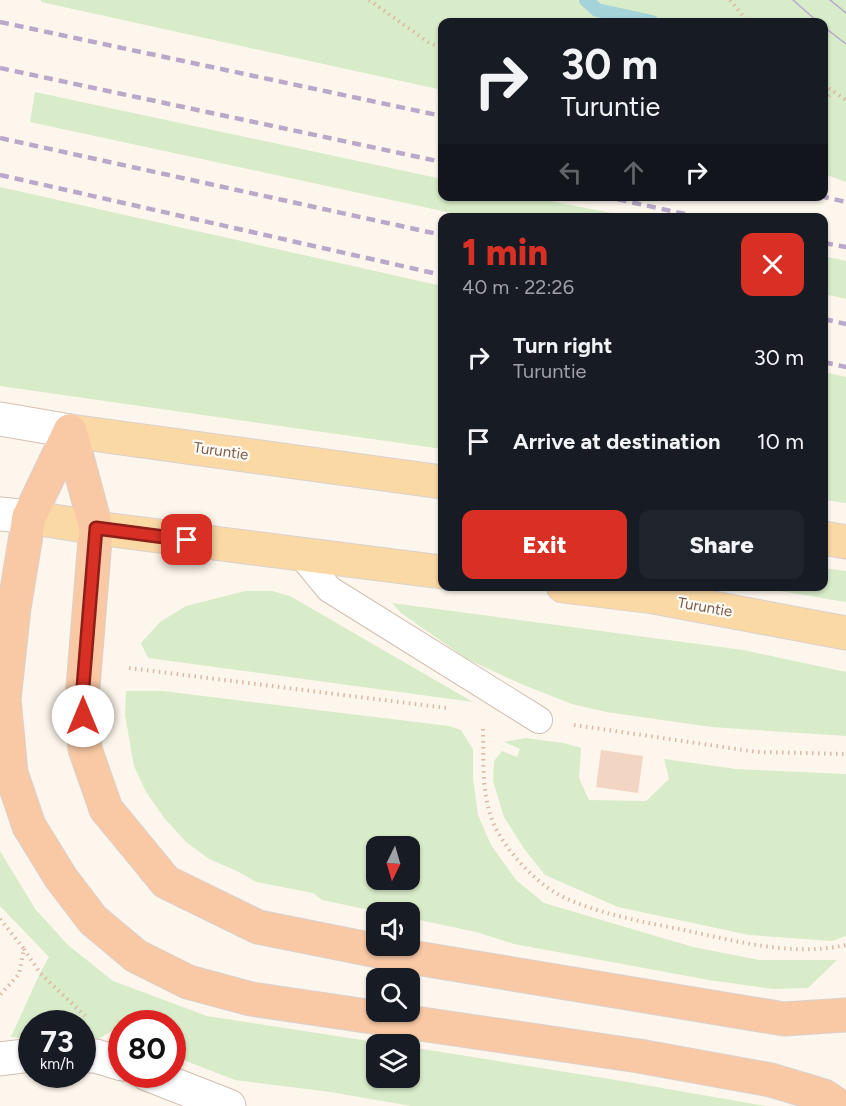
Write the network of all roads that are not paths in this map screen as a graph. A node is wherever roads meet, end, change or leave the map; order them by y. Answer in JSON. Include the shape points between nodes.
{"nodes":[{"id":1,"x":0,"y":419,"type":"edge"},
{"id":2,"x":70,"y":431,"type":"junction"},
{"id":3,"x":438,"y":481,"type":"edge"},
{"id":4,"x":14,"y":515,"type":"edge"},
{"id":5,"x":96,"y":528,"type":"junction"},
{"id":6,"x":828,"y":539,"type":"edge"},
{"id":7,"x":846,"y":542,"type":"edge"},
{"id":8,"x":301,"y":555,"type":"junction"},
{"id":9,"x":438,"y":572,"type":"edge"},
{"id":10,"x":604,"y":591,"type":"edge"},
{"id":11,"x":846,"y":633,"type":"edge"},
{"id":12,"x":539,"y":720,"type":"road end"},
{"id":13,"x":846,"y":1015,"type":"edge"},
{"id":14,"x":18,"y":1057,"type":"edge"},
{"id":15,"x":0,"y":1059,"type":"edge"},
{"id":16,"x":173,"y":1088,"type":"edge"},
{"id":17,"x":195,"y":1100,"type":"edge"},
{"id":18,"x":229,"y":1106,"type":"edge"},
{"id":19,"x":839,"y":1106,"type":"edge"}],
"edges":[{"from":1,"to":2,"type":"street","name":"Turuntie"},
{"from":2,"to":3,"type":"main road","name":"Turuntie"},
{"from":2,"to":4,"type":"highway"},
{"from":2,"to":5,"type":"highway"},
{"from":4,"to":5,"type":"main road"},
{"from":4,"to":19,"type":"highway","via":[[14,608],[4,699],[11,772],[29,826],[61,878],[93,920],[136,956],[188,982],[251,999],[639,1056],[771,1080],[824,1096]]},
{"from":5,"to":8,"type":"main road"},
{"from":5,"to":13,"type":"highway","via":[[82,699],[85,749],[106,809],[166,882],[258,927],[784,1019]]},
{"from":6,"to":7,"type":"main road"},
{"from":8,"to":9,"type":"main road"},
{"from":8,"to":12,"type":"lane","via":[[329,589]]},
{"from":10,"to":11,"type":"main road","name":"Turuntie"},
{"from":14,"to":15,"type":"street"},
{"from":16,"to":17,"type":"street"},
{"from":17,"to":18,"type":"street"}]}
